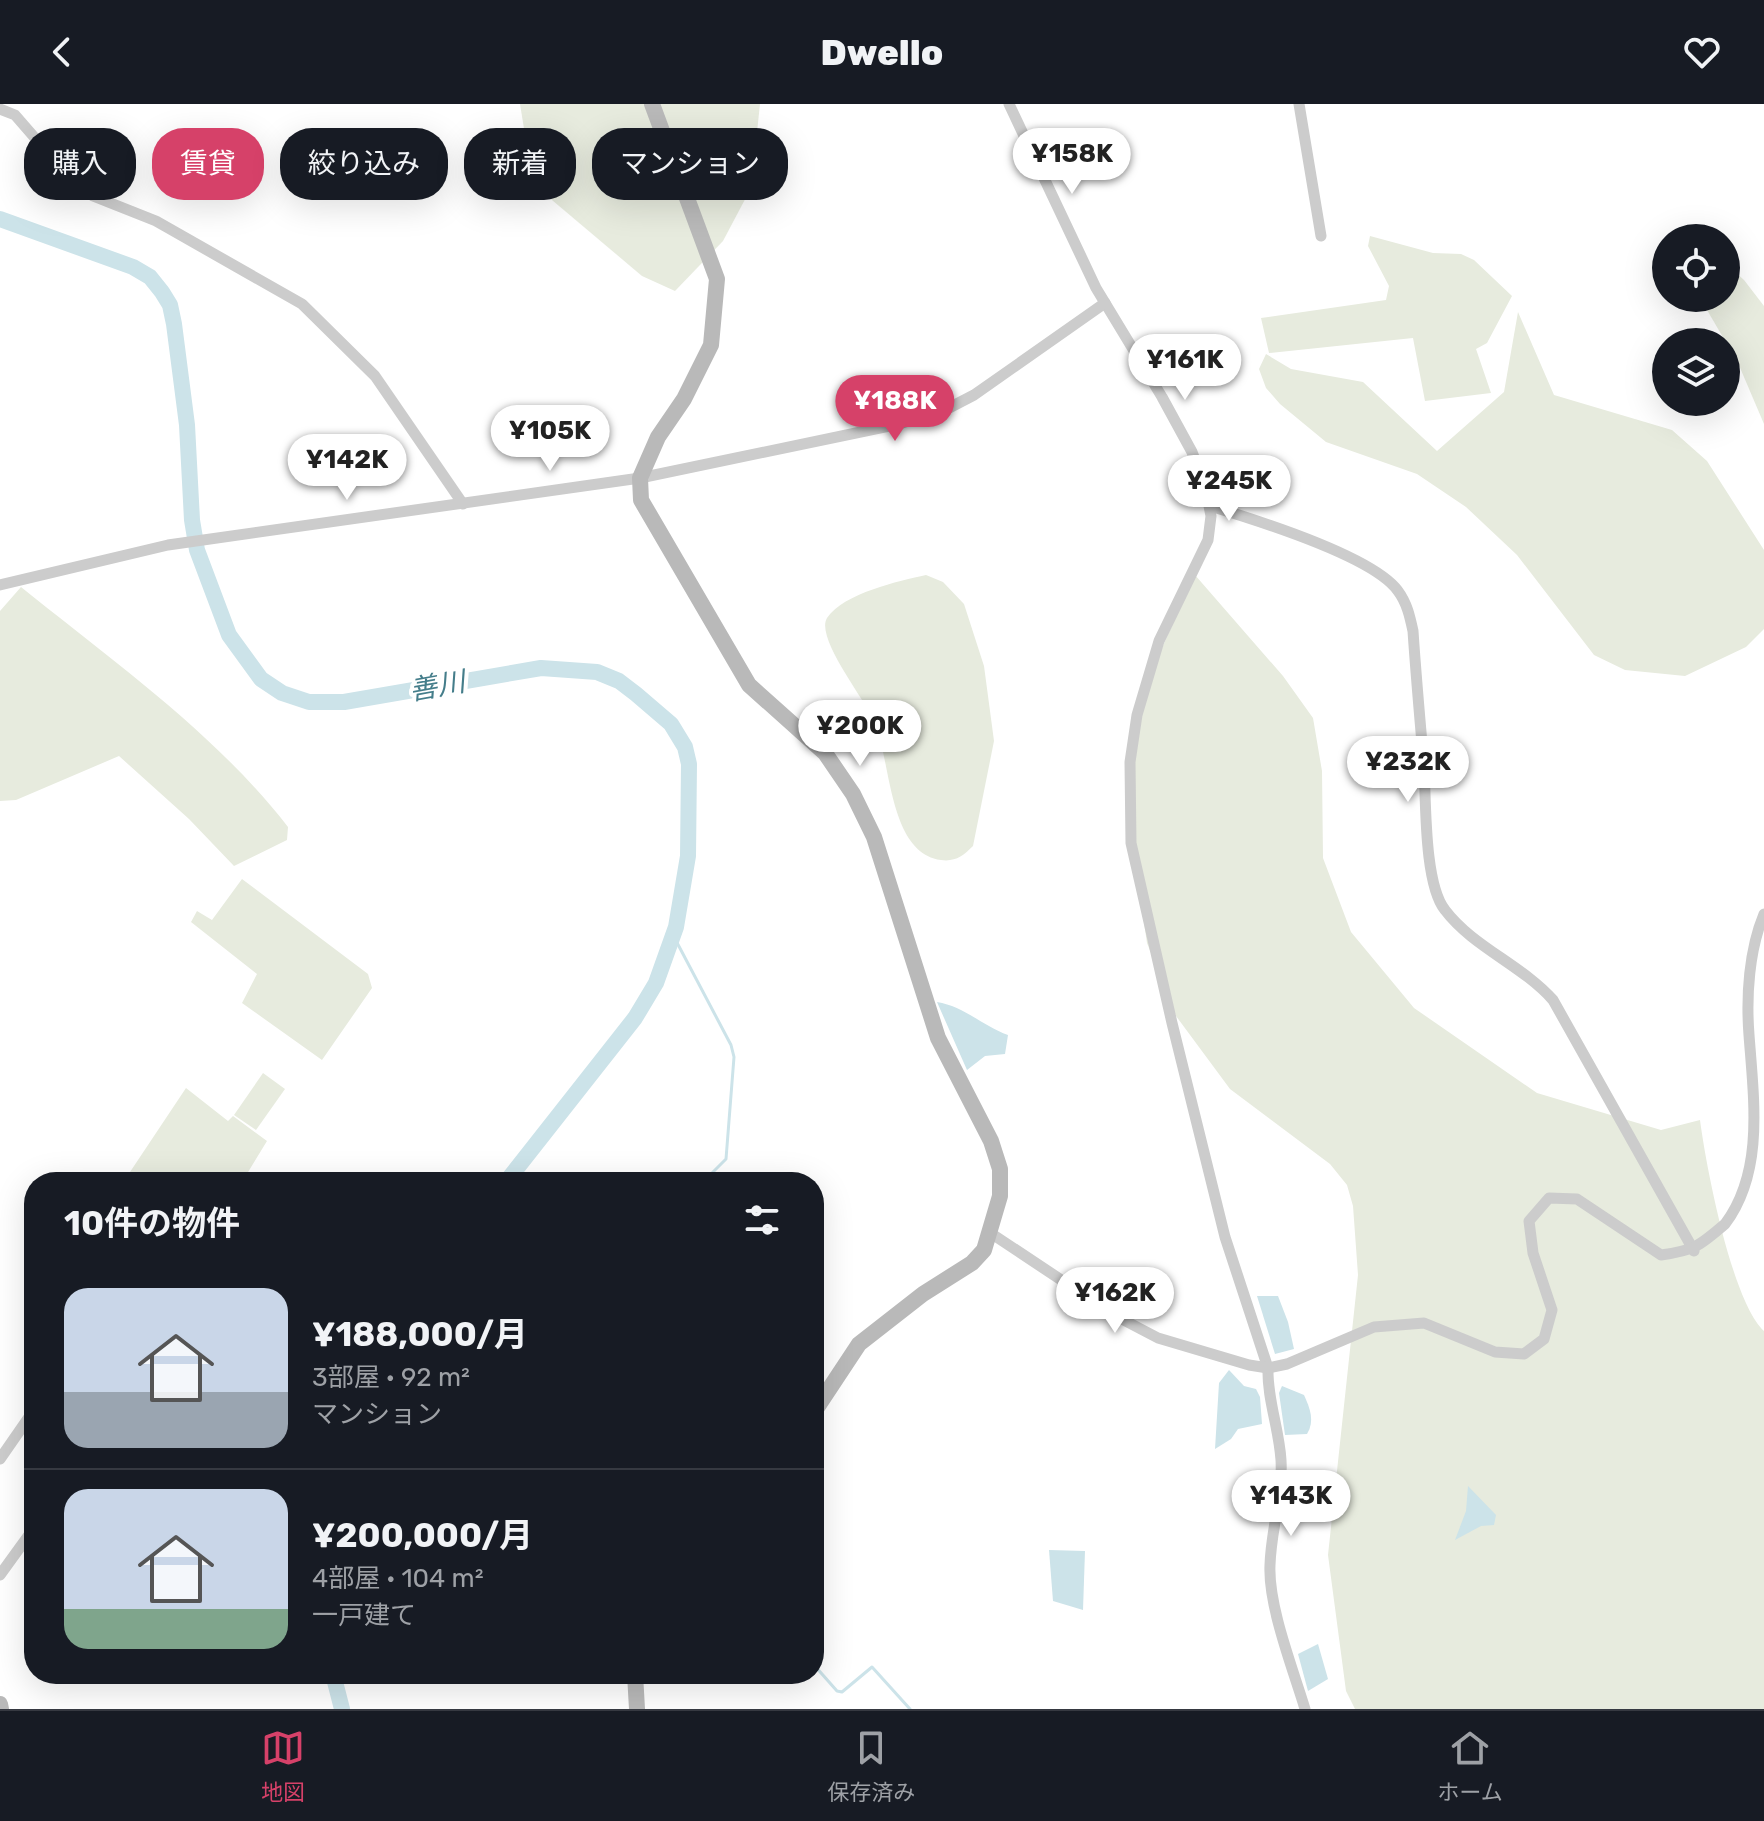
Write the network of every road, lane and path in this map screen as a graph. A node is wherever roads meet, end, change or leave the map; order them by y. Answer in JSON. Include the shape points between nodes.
{"nodes":[{"id":1,"x":652,"y":104,"type":"edge"},
{"id":2,"x":1009,"y":104,"type":"edge"},
{"id":3,"x":1299,"y":104,"type":"edge"},
{"id":4,"x":0,"y":109,"type":"edge"},
{"id":5,"x":1321,"y":236,"type":"dead end"},
{"id":6,"x":1105,"y":303,"type":"junction"},
{"id":7,"x":640,"y":478,"type":"junction"},
{"id":8,"x":463,"y":504,"type":"junction"},
{"id":9,"x":1210,"y":506,"type":"junction"},
{"id":10,"x":0,"y":585,"type":"edge"},
{"id":11,"x":1764,"y":914,"type":"edge"},
{"id":12,"x":989,"y":1232,"type":"junction"},
{"id":13,"x":1694,"y":1251,"type":"junction"},
{"id":14,"x":1268,"y":1368,"type":"junction"},
{"id":15,"x":824,"y":1397,"type":"edge"},
{"id":16,"x":24,"y":1424,"type":"edge"},
{"id":17,"x":0,"y":1459,"type":"edge"},
{"id":18,"x":24,"y":1542,"type":"edge"},
{"id":19,"x":0,"y":1575,"type":"edge"},
{"id":20,"x":636,"y":1684,"type":"edge"},
{"id":21,"x":637,"y":1709,"type":"edge"},
{"id":22,"x":1305,"y":1709,"type":"edge"}],
"edges":[{"from":1,"to":7,"type":"street","via":[[717,279],[711,345]]},
{"from":2,"to":6,"type":"street"},
{"from":3,"to":5,"type":"street"},
{"from":4,"to":8,"type":"street","via":[[15,115],[68,176],[93,196],[156,221],[302,304],[375,376]]},
{"from":6,"to":7,"type":"street","via":[[947,409],[899,424]]},
{"from":6,"to":9,"type":"street","via":[[1192,452]]},
{"from":7,"to":8,"type":"street"},
{"from":7,"to":12,"type":"street","via":[[641,500],[749,685],[825,753],[874,837],[938,1038],[1000,1169],[1000,1196]]},
{"from":8,"to":10,"type":"street","via":[[168,545]]},
{"from":9,"to":13,"type":"street","via":[[1364,563],[1397,589],[1413,631],[1434,889],[1441,904],[1473,936],[1553,1000]]},
{"from":9,"to":14,"type":"street","via":[[1208,540],[1159,641],[1137,715],[1130,762],[1131,843],[1225,1237]]},
{"from":11,"to":13,"type":"street","via":[[1749,982],[1749,1035],[1762,1145],[1757,1181],[1736,1215]]},
{"from":12,"to":14,"type":"street","via":[[1158,1338]]},
{"from":12,"to":15,"type":"street","via":[[984,1250],[972,1263],[859,1344]]},
{"from":13,"to":14,"type":"street","via":[[1661,1255],[1577,1199],[1549,1198],[1529,1221],[1533,1253],[1552,1310],[1544,1339],[1524,1354],[1495,1352],[1424,1323],[1374,1327],[1330,1349]]},
{"from":14,"to":22,"type":"street","via":[[1281,1478],[1270,1571]]},
{"from":16,"to":17,"type":"street"},
{"from":18,"to":19,"type":"street"},
{"from":20,"to":21,"type":"street"}]}
